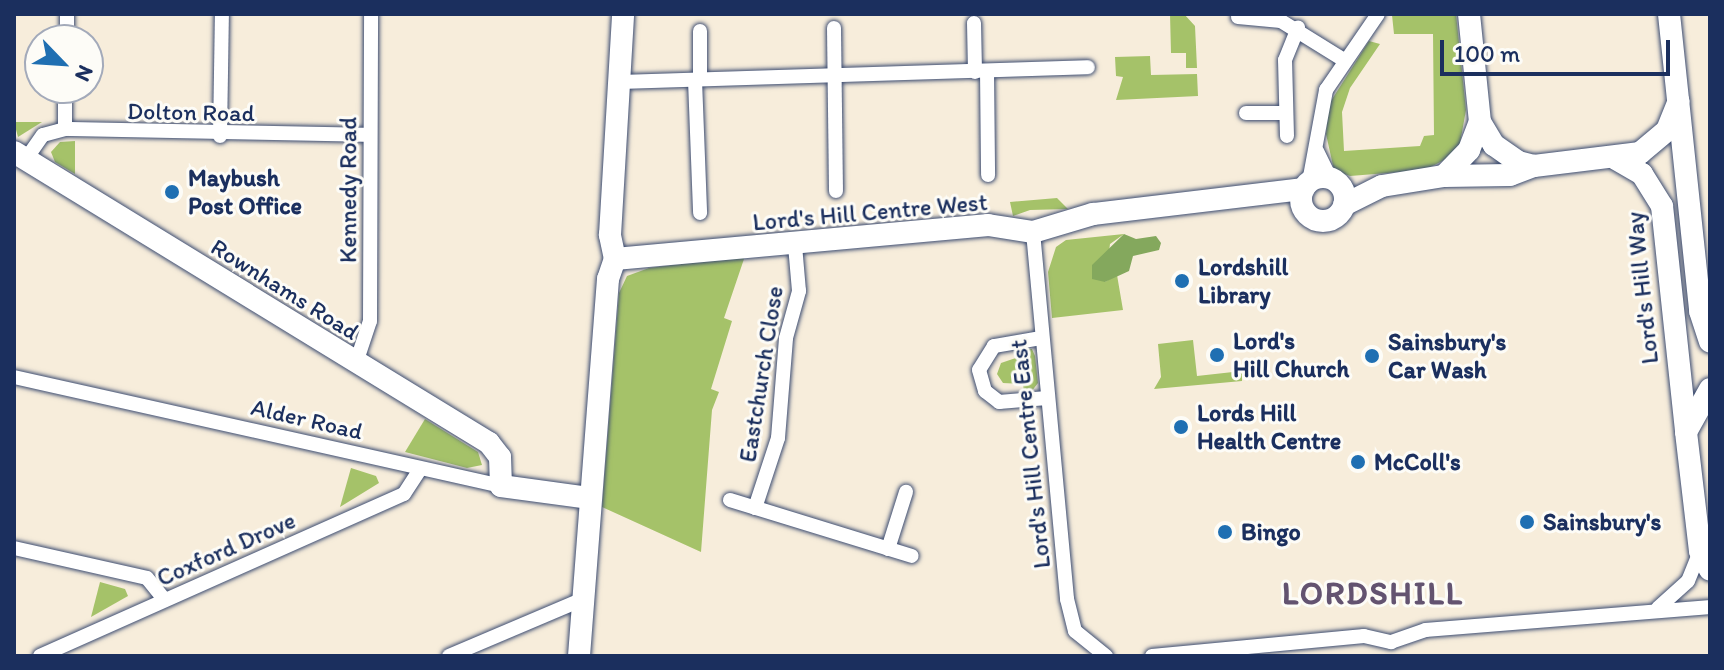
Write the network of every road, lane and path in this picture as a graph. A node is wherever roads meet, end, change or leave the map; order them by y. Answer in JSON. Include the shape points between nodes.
{"nodes":[{"id":1,"x":222,"y":14,"type":"edge"},
{"id":2,"x":371,"y":14,"type":"edge"},
{"id":3,"x":623,"y":14,"type":"edge"},
{"id":4,"x":1378,"y":14,"type":"edge"},
{"id":5,"x":1669,"y":14,"type":"edge"},
{"id":6,"x":1238,"y":17,"type":"dead end"},
{"id":7,"x":1471,"y":17,"type":"edge"},
{"id":8,"x":974,"y":23,"type":"dead end"},
{"id":9,"x":834,"y":28,"type":"dead end"},
{"id":10,"x":1298,"y":28,"type":"junction"},
{"id":11,"x":700,"y":31,"type":"dead end"},
{"id":12,"x":1344,"y":60,"type":"junction"},
{"id":13,"x":1088,"y":67,"type":"dead end"},
{"id":14,"x":981,"y":72,"type":"junction"},
{"id":15,"x":834,"y":76,"type":"junction"},
{"id":16,"x":697,"y":79,"type":"junction"},
{"id":17,"x":619,"y":82,"type":"junction"},
{"id":18,"x":1679,"y":101,"type":"junction"},
{"id":19,"x":65,"y":104,"type":"edge"},
{"id":20,"x":1246,"y":113,"type":"dead end"},
{"id":21,"x":1286,"y":113,"type":"junction"},
{"id":22,"x":1480,"y":122,"type":"junction"},
{"id":23,"x":65,"y":129,"type":"junction"},
{"id":24,"x":369,"y":135,"type":"junction"},
{"id":25,"x":220,"y":136,"type":"junction"},
{"id":26,"x":1287,"y":136,"type":"dead end"},
{"id":27,"x":20,"y":156,"type":"edge"},
{"id":28,"x":1616,"y":159,"type":"junction"},
{"id":29,"x":1534,"y":166,"type":"junction"},
{"id":30,"x":988,"y":175,"type":"dead end"},
{"id":31,"x":1444,"y":176,"type":"junction"},
{"id":32,"x":1382,"y":186,"type":"junction"},
{"id":33,"x":1317,"y":189,"type":"junction"},
{"id":34,"x":836,"y":191,"type":"dead end"},
{"id":35,"x":1344,"y":205,"type":"junction"},
{"id":36,"x":700,"y":213,"type":"dead end"},
{"id":37,"x":1033,"y":232,"type":"junction"},
{"id":38,"x":795,"y":245,"type":"junction"},
{"id":39,"x":615,"y":259,"type":"junction"},
{"id":40,"x":1041,"y":338,"type":"junction"},
{"id":41,"x":1710,"y":341,"type":"edge"},
{"id":42,"x":356,"y":363,"type":"junction"},
{"id":43,"x":14,"y":377,"type":"edge"},
{"id":44,"x":1710,"y":389,"type":"edge"},
{"id":45,"x":1047,"y":398,"type":"junction"},
{"id":46,"x":1686,"y":432,"type":"junction"},
{"id":47,"x":419,"y":471,"type":"junction"},
{"id":48,"x":501,"y":486,"type":"junction"},
{"id":49,"x":906,"y":492,"type":"dead end"},
{"id":50,"x":590,"y":498,"type":"junction"},
{"id":51,"x":730,"y":500,"type":"dead end"},
{"id":52,"x":755,"y":508,"type":"junction"},
{"id":53,"x":14,"y":548,"type":"edge"},
{"id":54,"x":888,"y":549,"type":"junction"},
{"id":55,"x":912,"y":556,"type":"dead end"},
{"id":56,"x":1705,"y":561,"type":"edge"},
{"id":57,"x":583,"y":599,"type":"junction"},
{"id":58,"x":165,"y":600,"type":"junction"},
{"id":59,"x":1710,"y":607,"type":"edge"},
{"id":60,"x":1658,"y":608,"type":"junction"},
{"id":61,"x":1392,"y":649,"type":"edge"},
{"id":62,"x":1188,"y":654,"type":"edge"},
{"id":63,"x":40,"y":656,"type":"edge"},
{"id":64,"x":449,"y":656,"type":"edge"},
{"id":65,"x":579,"y":656,"type":"edge"},
{"id":66,"x":1106,"y":656,"type":"edge"},
{"id":67,"x":1152,"y":656,"type":"edge"}],
"edges":[{"from":1,"to":25,"type":"street"},
{"from":2,"to":24,"type":"street","name":"Kennedy Road"},
{"from":3,"to":17,"type":"street"},
{"from":4,"to":12,"type":"street"},
{"from":5,"to":18,"type":"street"},
{"from":6,"to":10,"type":"street","via":[[1263,16]]},
{"from":7,"to":22,"type":"street"},
{"from":8,"to":14,"type":"street"},
{"from":9,"to":15,"type":"street"},
{"from":10,"to":12,"type":"street"},
{"from":10,"to":21,"type":"street","via":[[1287,44]]},
{"from":11,"to":16,"type":"street"},
{"from":12,"to":33,"type":"street","via":[[1320,105]]},
{"from":13,"to":14,"type":"street"},
{"from":14,"to":15,"type":"street"},
{"from":14,"to":30,"type":"street"},
{"from":15,"to":16,"type":"street"},
{"from":15,"to":34,"type":"street"},
{"from":16,"to":17,"type":"street"},
{"from":16,"to":36,"type":"street"},
{"from":17,"to":39,"type":"street","via":[[610,235]]},
{"from":18,"to":28,"type":"street","name":"Lord's Hill Centre West","via":[[1661,139],[1640,153]]},
{"from":18,"to":41,"type":"street","via":[[1700,311]]},
{"from":19,"to":23,"type":"street"},
{"from":20,"to":21,"type":"street"},
{"from":21,"to":26,"type":"street"},
{"from":22,"to":29,"type":"street","via":[[1505,155]]},
{"from":22,"to":31,"type":"street","via":[[1469,150]]},
{"from":23,"to":25,"type":"street","name":"Dolton Road"},
{"from":23,"to":27,"type":"street","via":[[43,135]]},
{"from":24,"to":25,"type":"street","name":"Dolton Road"},
{"from":24,"to":42,"type":"street","name":"Kennedy Road","via":[[370,333]]},
{"from":27,"to":42,"type":"street","name":"Rownhams Road"},
{"from":28,"to":29,"type":"street","name":"Lord's Hill Centre West"},
{"from":28,"to":46,"type":"street","name":"Lord's Hill Way","via":[[1642,174],[1662,206]]},
{"from":29,"to":31,"type":"street","name":"Lord's Hill Centre West","via":[[1510,175]]},
{"from":31,"to":32,"type":"street","name":"Lord's Hill Centre West"},
{"from":32,"to":33,"type":"street","name":"Lord's Hill Centre West"},
{"from":32,"to":35,"type":"street","name":"Lord's Hill Centre West"},
{"from":33,"to":35,"type":"street"},
{"from":33,"to":35,"type":"street","name":"Lord's Hill Centre West","via":[[1326,221]]},
{"from":33,"to":37,"type":"street","name":"Lord's Hill Centre West","via":[[1093,214]]},
{"from":37,"to":38,"type":"street","name":"Lord's Hill Centre West","via":[[988,225]]},
{"from":37,"to":40,"type":"street","name":"Lord's Hill Centre East"},
{"from":38,"to":39,"type":"street","name":"Lord's Hill Centre West"},
{"from":38,"to":52,"type":"street","name":"Eastchurch Close","via":[[799,291],[786,338],[778,438]]},
{"from":39,"to":50,"type":"street","via":[[608,279]]},
{"from":40,"to":45,"type":"street","name":"Lord's Hill Centre East"},
{"from":40,"to":45,"type":"street","via":[[994,346],[979,370],[985,391],[999,402]]},
{"from":42,"to":48,"type":"street","name":"Rownhams Road","via":[[489,443],[500,457]]},
{"from":43,"to":47,"type":"street","name":"Alder Road"},
{"from":44,"to":46,"type":"street"},
{"from":45,"to":66,"type":"street","name":"Lord's Hill Centre East","via":[[1072,622],[1086,644]]},
{"from":46,"to":56,"type":"street","name":"Lord's Hill Way"},
{"from":47,"to":48,"type":"street","name":"Alder Road"},
{"from":47,"to":58,"type":"street","name":"Coxford Drove","via":[[404,494]]},
{"from":48,"to":50,"type":"street","name":"Alder Road"},
{"from":49,"to":54,"type":"street"},
{"from":50,"to":57,"type":"street"},
{"from":51,"to":52,"type":"street"},
{"from":52,"to":54,"type":"street"},
{"from":53,"to":58,"type":"street","via":[[147,578]]},
{"from":54,"to":55,"type":"street"},
{"from":56,"to":60,"type":"street"},
{"from":57,"to":64,"type":"street"},
{"from":57,"to":65,"type":"street"},
{"from":58,"to":63,"type":"street","name":"Coxford Drove"},
{"from":59,"to":60,"type":"street"},
{"from":60,"to":61,"type":"street","via":[[1426,630]]},
{"from":61,"to":62,"type":"street","via":[[1364,636]]},
{"from":62,"to":67,"type":"street"}]}
